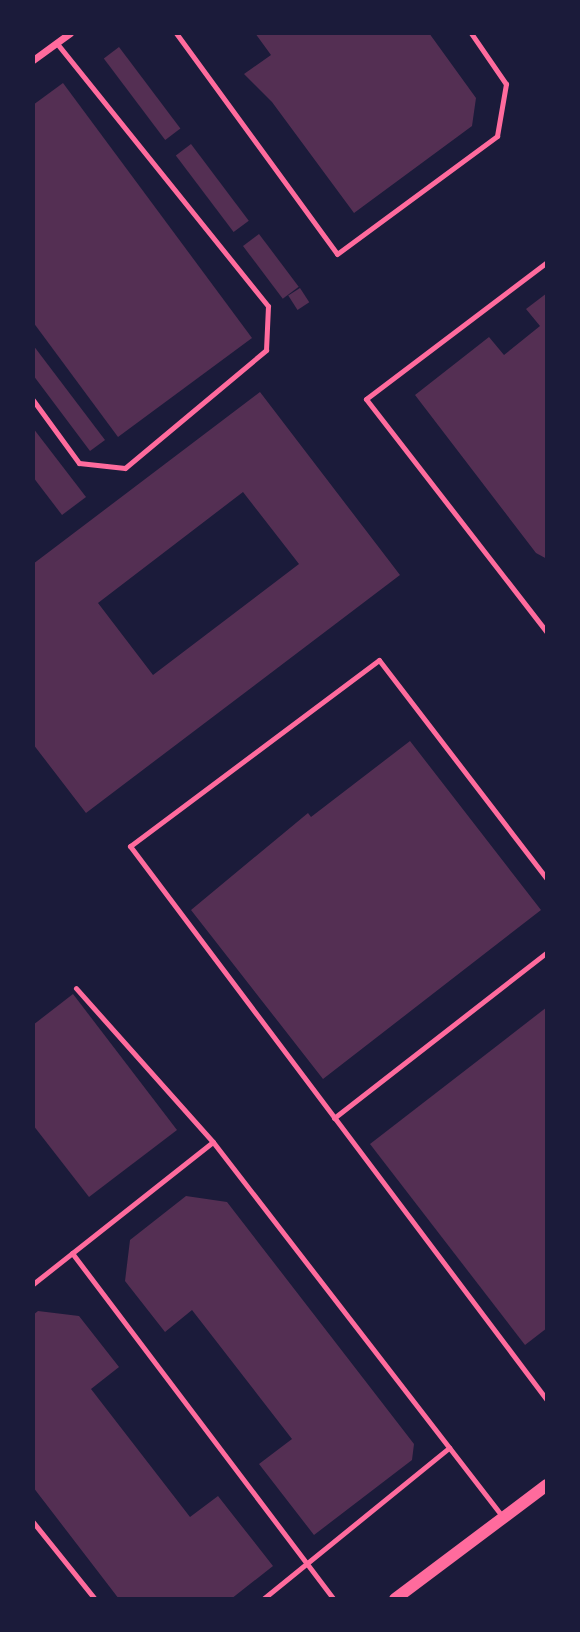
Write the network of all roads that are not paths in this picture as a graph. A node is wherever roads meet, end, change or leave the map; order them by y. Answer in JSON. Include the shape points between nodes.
{"nodes":[{"id":1,"x":70,"y":33,"type":"edge"},
{"id":2,"x":176,"y":33,"type":"edge"},
{"id":3,"x":471,"y":33,"type":"edge"},
{"id":4,"x":58,"y":45,"type":"junction"},
{"id":5,"x":33,"y":60,"type":"edge"},
{"id":6,"x":547,"y":262,"type":"edge"},
{"id":7,"x":33,"y":400,"type":"edge"},
{"id":8,"x":547,"y":632,"type":"edge"},
{"id":9,"x":547,"y":879,"type":"edge"},
{"id":10,"x":547,"y":952,"type":"edge"},
{"id":11,"x":76,"y":988,"type":"dead end"},
{"id":12,"x":334,"y":1118,"type":"junction"},
{"id":13,"x":213,"y":1142,"type":"junction"},
{"id":14,"x":72,"y":1253,"type":"junction"},
{"id":15,"x":33,"y":1283,"type":"edge"},
{"id":16,"x":547,"y":1400,"type":"edge"},
{"id":17,"x":449,"y":1448,"type":"junction"},
{"id":18,"x":547,"y":1485,"type":"edge"},
{"id":19,"x":503,"y":1518,"type":"junction"},
{"id":20,"x":33,"y":1522,"type":"edge"},
{"id":21,"x":307,"y":1563,"type":"junction"},
{"id":22,"x":95,"y":1599,"type":"edge"},
{"id":23,"x":263,"y":1599,"type":"edge"},
{"id":24,"x":334,"y":1599,"type":"edge"},
{"id":25,"x":395,"y":1599,"type":"edge"}],
"edges":[{"from":1,"to":4,"type":"street"},
{"from":2,"to":3,"type":"lane","via":[[337,254],[497,136],[506,83]]},
{"from":4,"to":5,"type":"street"},
{"from":4,"to":7,"type":"lane","via":[[268,306],[266,350],[125,468],[79,463]]},
{"from":6,"to":8,"type":"lane","via":[[366,399]]},
{"from":9,"to":12,"type":"lane","via":[[379,660],[130,846]]},
{"from":10,"to":12,"type":"lane"},
{"from":11,"to":13,"type":"lane"},
{"from":12,"to":16,"type":"lane"},
{"from":13,"to":14,"type":"lane"},
{"from":13,"to":17,"type":"lane"},
{"from":14,"to":15,"type":"lane"},
{"from":14,"to":21,"type":"lane"},
{"from":17,"to":19,"type":"lane"},
{"from":17,"to":21,"type":"lane"},
{"from":18,"to":19,"type":"street"},
{"from":19,"to":25,"type":"street"},
{"from":20,"to":22,"type":"lane"},
{"from":21,"to":23,"type":"lane"},
{"from":21,"to":24,"type":"lane"}]}
